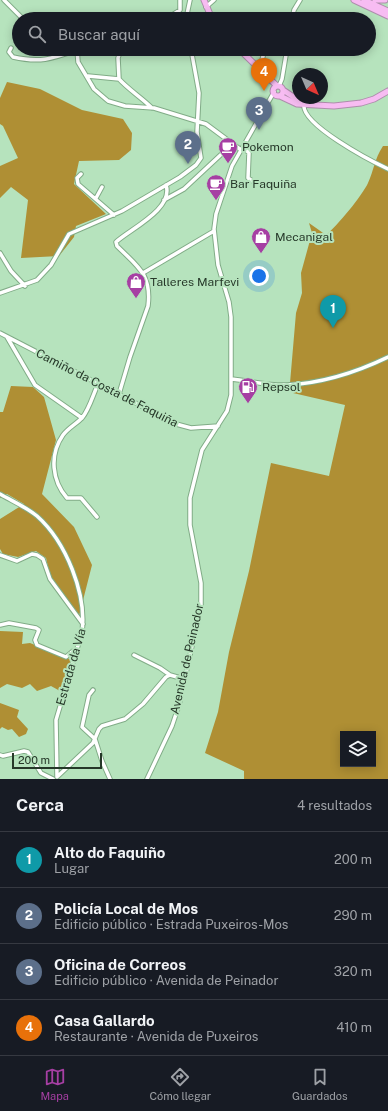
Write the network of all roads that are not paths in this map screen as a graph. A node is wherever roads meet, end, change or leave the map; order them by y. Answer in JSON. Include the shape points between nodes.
{"nodes":[{"id":1,"x":4,"y":0,"type":"edge"},
{"id":2,"x":180,"y":0,"type":"edge"},
{"id":3,"x":190,"y":0,"type":"edge"},
{"id":4,"x":204,"y":0,"type":"edge"},
{"id":5,"x":214,"y":0,"type":"edge"},
{"id":6,"x":300,"y":0,"type":"edge"},
{"id":7,"x":354,"y":0,"type":"edge"},
{"id":8,"x":364,"y":0,"type":"edge"},
{"id":9,"x":375,"y":0,"type":"edge"},
{"id":10,"x":386,"y":0,"type":"edge"},
{"id":11,"x":206,"y":7,"type":"junction"},
{"id":12,"x":388,"y":11,"type":"edge"},
{"id":13,"x":16,"y":12,"type":"edge"},
{"id":14,"x":177,"y":12,"type":"edge"},
{"id":15,"x":187,"y":12,"type":"edge"},
{"id":16,"x":208,"y":12,"type":"edge"},
{"id":17,"x":294,"y":12,"type":"edge"},
{"id":18,"x":388,"y":16,"type":"edge"},
{"id":19,"x":11,"y":48,"type":"dead end"},
{"id":20,"x":12,"y":56,"type":"edge"},
{"id":21,"x":12,"y":56,"type":"edge"},
{"id":22,"x":60,"y":56,"type":"edge"},
{"id":23,"x":78,"y":56,"type":"edge"},
{"id":24,"x":119,"y":56,"type":"edge"},
{"id":25,"x":192,"y":56,"type":"edge"},
{"id":26,"x":246,"y":56,"type":"edge"},
{"id":27,"x":263,"y":56,"type":"edge"},
{"id":28,"x":286,"y":56,"type":"edge"},
{"id":29,"x":262,"y":60,"type":"dead end"},
{"id":30,"x":88,"y":76,"type":"junction"},
{"id":31,"x":119,"y":79,"type":"junction"},
{"id":32,"x":278,"y":91,"type":"junction"},
{"id":33,"x":388,"y":91,"type":"edge"},
{"id":34,"x":292,"y":101,"type":"edge"},
{"id":35,"x":304,"y":104,"type":"joint"},
{"id":36,"x":152,"y":108,"type":"junction"},
{"id":37,"x":198,"y":122,"type":"junction"},
{"id":38,"x":235,"y":147,"type":"junction"},
{"id":39,"x":242,"y":148,"type":"junction"},
{"id":40,"x":388,"y":169,"type":"edge"},
{"id":41,"x":81,"y":174,"type":"dead end"},
{"id":42,"x":166,"y":185,"type":"junction"},
{"id":43,"x":102,"y":187,"type":"dead end"},
{"id":44,"x":273,"y":187,"type":"dead end"},
{"id":45,"x":96,"y":198,"type":"junction"},
{"id":46,"x":163,"y":201,"type":"junction"},
{"id":47,"x":114,"y":215,"type":"junction"},
{"id":48,"x":214,"y":232,"type":"junction"},
{"id":49,"x":0,"y":253,"type":"edge"},
{"id":50,"x":143,"y":273,"type":"junction"},
{"id":51,"x":25,"y":286,"type":"junction"},
{"id":52,"x":0,"y":293,"type":"edge"},
{"id":53,"x":0,"y":333,"type":"edge"},
{"id":54,"x":6,"y":336,"type":"junction"},
{"id":55,"x":388,"y":357,"type":"edge"},
{"id":56,"x":232,"y":379,"type":"junction"},
{"id":57,"x":98,"y":384,"type":"junction"},
{"id":58,"x":119,"y":394,"type":"junction"},
{"id":59,"x":82,"y":418,"type":"junction"},
{"id":60,"x":218,"y":426,"type":"junction"},
{"id":61,"x":0,"y":494,"type":"edge"},
{"id":62,"x":97,"y":517,"type":"dead end"},
{"id":63,"x":0,"y":555,"type":"edge"},
{"id":64,"x":83,"y":624,"type":"junction"},
{"id":65,"x":0,"y":625,"type":"edge"},
{"id":66,"x":76,"y":651,"type":"junction"},
{"id":67,"x":134,"y":655,"type":"dead end"},
{"id":68,"x":170,"y":675,"type":"junction"},
{"id":69,"x":184,"y":679,"type":"junction"},
{"id":70,"x":92,"y":690,"type":"dead end"},
{"id":71,"x":95,"y":739,"type":"junction"},
{"id":72,"x":0,"y":756,"type":"edge"},
{"id":73,"x":56,"y":778,"type":"edge"},
{"id":74,"x":62,"y":779,"type":"edge"},
{"id":75,"x":110,"y":779,"type":"edge"},
{"id":76,"x":146,"y":779,"type":"edge"}],
"edges":[{"from":1,"to":13,"type":"street"},
{"from":2,"to":14,"type":"street","via":[[180,10]]},
{"from":3,"to":15,"type":"street"},
{"from":4,"to":11,"type":"highway"},
{"from":5,"to":11,"type":"street"},
{"from":6,"to":17,"type":"street"},
{"from":7,"to":18,"type":"highway"},
{"from":8,"to":12,"type":"highway"},
{"from":9,"to":10,"type":"highway"},
{"from":11,"to":16,"type":"highway"},
{"from":19,"to":21,"type":"street","via":[[9,52]]},
{"from":20,"to":22,"type":"street","via":[[33,61]]},
{"from":23,"to":30,"type":"street","via":[[78,62]]},
{"from":24,"to":31,"type":"street"},
{"from":25,"to":37,"type":"street","via":[[198,84]]},
{"from":26,"to":32,"type":"highway"},
{"from":27,"to":29,"type":"street"},
{"from":28,"to":32,"type":"street","name":"Avenida de Peinador"},
{"from":30,"to":31,"type":"street"},
{"from":30,"to":36,"type":"street","via":[[94,89],[115,105]]},
{"from":31,"to":36,"type":"street"},
{"from":32,"to":34,"type":"highway"},
{"from":32,"to":39,"type":"street","name":"Avenida de Peinador"},
{"from":33,"to":35,"type":"highway","via":[[362,103],[320,106]]},
{"from":35,"to":40,"type":"street","via":[[304,111],[308,117],[329,134],[367,160]]},
{"from":36,"to":37,"type":"street"},
{"from":37,"to":38,"type":"street","via":[[212,128]]},
{"from":37,"to":42,"type":"street","via":[[201,154],[199,162]]},
{"from":38,"to":39,"type":"street"},
{"from":38,"to":46,"type":"street","via":[[228,148],[184,189]]},
{"from":39,"to":44,"type":"street","via":[[248,153],[248,178]]},
{"from":39,"to":48,"type":"street","name":"Avenida de Peinador","via":[[232,166],[220,200]]},
{"from":41,"to":45,"type":"street","via":[[77,178],[78,184]]},
{"from":42,"to":46,"type":"street","via":[[167,193]]},
{"from":42,"to":47,"type":"street"},
{"from":43,"to":45,"type":"street"},
{"from":45,"to":47,"type":"street"},
{"from":46,"to":50,"type":"street","via":[[153,217],[116,242]]},
{"from":47,"to":51,"type":"street","via":[[69,234],[42,276]]},
{"from":48,"to":50,"type":"street"},
{"from":48,"to":56,"type":"street","name":"Avenida de Peinador","via":[[218,265],[231,317]]},
{"from":49,"to":51,"type":"street","via":[[11,271]]},
{"from":50,"to":58,"type":"street","via":[[146,276],[148,306]]},
{"from":51,"to":52,"type":"street"},
{"from":53,"to":54,"type":"street","name":"Camiño da Costa de Faquiña"},
{"from":54,"to":57,"type":"street","name":"Camiño da Costa de Faquiña"},
{"from":54,"to":59,"type":"street","via":[[35,385]]},
{"from":55,"to":56,"type":"street","via":[[350,374],[286,385]]},
{"from":56,"to":60,"type":"street","name":"Avenida de Peinador","via":[[227,411]]},
{"from":57,"to":58,"type":"street","name":"Camiño da Costa de Faquiña"},
{"from":57,"to":59,"type":"street"},
{"from":58,"to":60,"type":"street","name":"Camiño da Costa de Faquiña","via":[[181,426]]},
{"from":59,"to":62,"type":"street","via":[[60,440],[54,460],[55,478],[67,498],[80,498]]},
{"from":60,"to":69,"type":"street","name":"Avenida de Peinador","via":[[202,450],[190,498],[190,525],[201,583],[201,605]]},
{"from":61,"to":64,"type":"street","name":"Estrada da Vía","via":[[36,515],[54,534],[64,552],[81,598]]},
{"from":63,"to":64,"type":"street","via":[[17,561],[32,554],[40,556],[45,562],[50,579]]},
{"from":64,"to":66,"type":"street","name":"Estrada da Vía"},
{"from":65,"to":66,"type":"street","via":[[9,623],[36,628],[39,630],[34,640],[38,645],[66,657]]},
{"from":66,"to":73,"type":"street","name":"Estrada da Vía","via":[[56,720]]},
{"from":67,"to":68,"type":"street"},
{"from":68,"to":69,"type":"street"},
{"from":68,"to":71,"type":"street","via":[[125,720],[102,726]]},
{"from":69,"to":76,"type":"street","name":"Avenida de Peinador","via":[[172,726]]},
{"from":70,"to":71,"type":"street","via":[[82,727]]},
{"from":71,"to":73,"type":"street"},
{"from":71,"to":75,"type":"street"},
{"from":72,"to":73,"type":"street","via":[[28,752],[41,773]]},
{"from":73,"to":74,"type":"street"}]}
